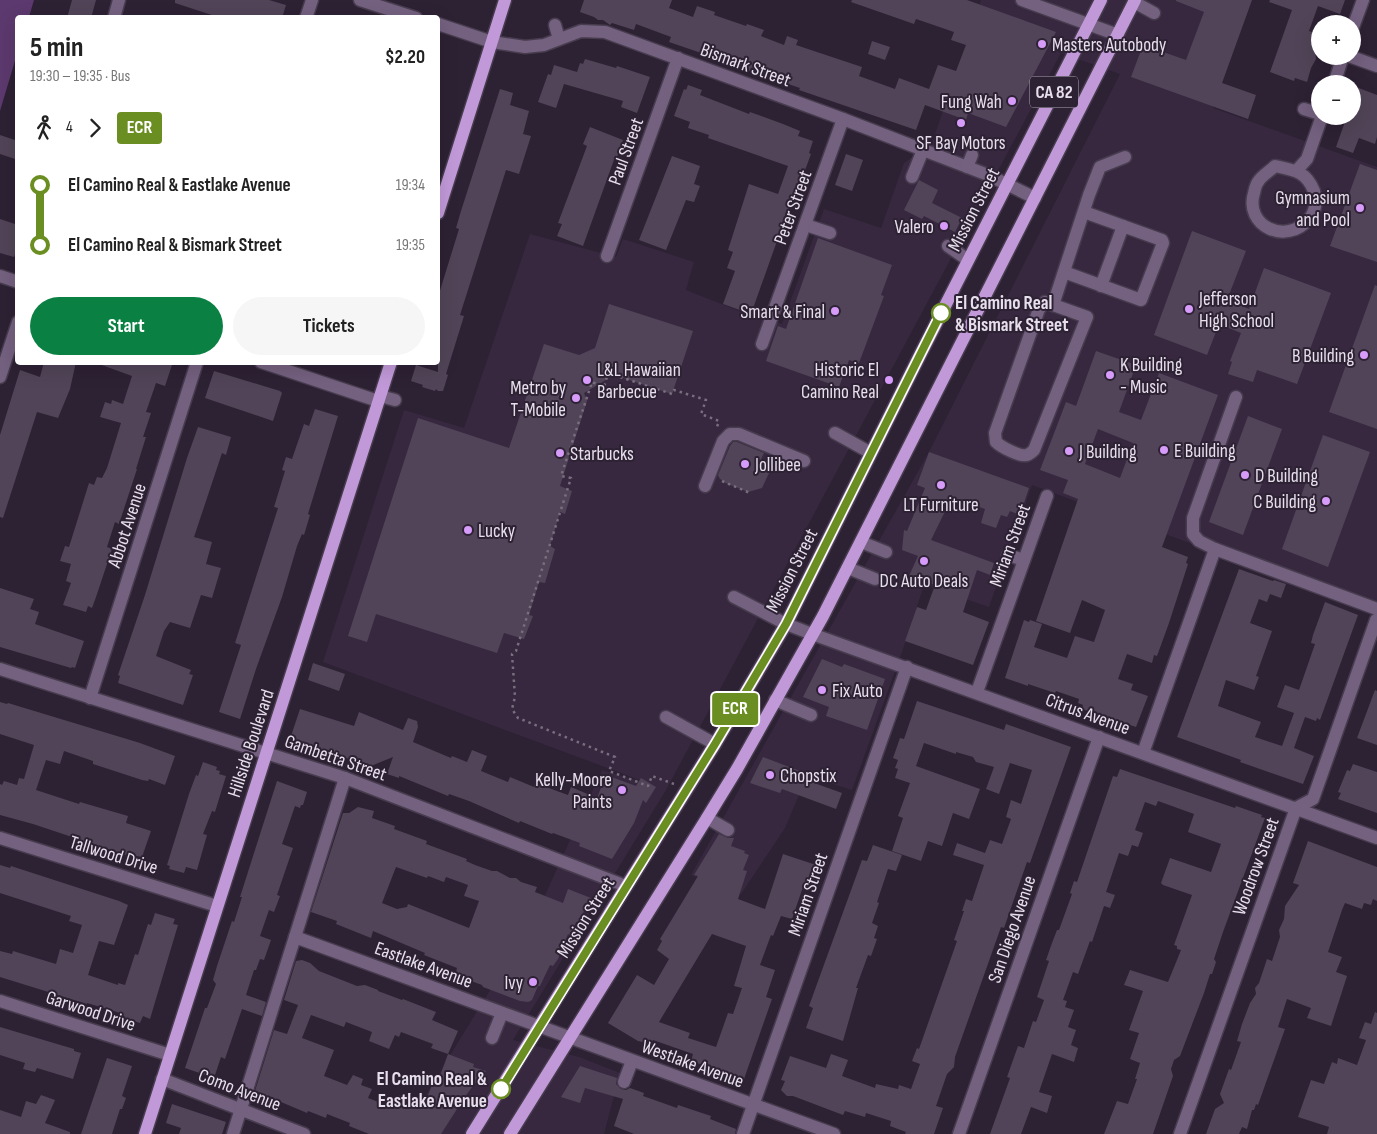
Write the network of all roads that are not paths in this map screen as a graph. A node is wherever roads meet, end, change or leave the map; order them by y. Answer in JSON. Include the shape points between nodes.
{"nodes":[{"id":1,"x":120,"y":0,"type":"edge"},
{"id":2,"x":312,"y":0,"type":"edge"},
{"id":3,"x":360,"y":0,"type":"edge"},
{"id":4,"x":505,"y":0,"type":"edge"},
{"id":5,"x":1022,"y":0,"type":"edge"},
{"id":6,"x":1101,"y":0,"type":"edge"},
{"id":7,"x":1363,"y":0,"type":"edge"},
{"id":8,"x":1135,"y":1,"type":"edge"},
{"id":9,"x":1051,"y":5,"type":"edge"},
{"id":10,"x":1154,"y":13,"type":"dead end"},
{"id":11,"x":115,"y":15,"type":"edge"},
{"id":12,"x":307,"y":15,"type":"edge"},
{"id":13,"x":407,"y":15,"type":"edge"},
{"id":14,"x":1358,"y":15,"type":"edge"},
{"id":15,"x":1089,"y":24,"type":"junction"},
{"id":16,"x":440,"y":25,"type":"edge"},
{"id":17,"x":555,"y":26,"type":"dead end"},
{"id":18,"x":1118,"y":35,"type":"junction"},
{"id":19,"x":559,"y":39,"type":"junction"},
{"id":20,"x":492,"y":42,"type":"junction"},
{"id":21,"x":678,"y":58,"type":"junction"},
{"id":22,"x":1361,"y":60,"type":"edge"},
{"id":23,"x":1377,"y":66,"type":"edge"},
{"id":24,"x":1304,"y":109,"type":"dead end"},
{"id":25,"x":1311,"y":111,"type":"edge"},
{"id":26,"x":843,"y":119,"type":"junction"},
{"id":27,"x":1318,"y":125,"type":"edge"},
{"id":28,"x":923,"y":150,"type":"junction"},
{"id":29,"x":1125,"y":157,"type":"dead end"},
{"id":30,"x":1297,"y":170,"type":"junction"},
{"id":31,"x":912,"y":177,"type":"dead end"},
{"id":32,"x":1007,"y":184,"type":"junction"},
{"id":33,"x":1035,"y":198,"type":"junction"},
{"id":34,"x":440,"y":207,"type":"edge"},
{"id":35,"x":1084,"y":212,"type":"junction"},
{"id":36,"x":806,"y":225,"type":"junction"},
{"id":37,"x":1123,"y":226,"type":"junction"},
{"id":38,"x":830,"y":233,"type":"dead end"},
{"id":39,"x":948,"y":246,"type":"dead end"},
{"id":40,"x":607,"y":256,"type":"dead end"},
{"id":41,"x":968,"y":260,"type":"junction"},
{"id":42,"x":1064,"y":272,"type":"junction"},
{"id":43,"x":0,"y":276,"type":"edge"},
{"id":44,"x":15,"y":281,"type":"edge"},
{"id":45,"x":1101,"y":286,"type":"junction"},
{"id":46,"x":1053,"y":304,"type":"junction"},
{"id":47,"x":15,"y":331,"type":"edge"},
{"id":48,"x":762,"y":344,"type":"dead end"},
{"id":49,"x":196,"y":365,"type":"edge"},
{"id":50,"x":271,"y":365,"type":"edge"},
{"id":51,"x":390,"y":365,"type":"edge"},
{"id":52,"x":0,"y":377,"type":"edge"},
{"id":53,"x":379,"y":398,"type":"junction"},
{"id":54,"x":1236,"y":398,"type":"dead end"},
{"id":55,"x":395,"y":400,"type":"dead end"},
{"id":56,"x":835,"y":433,"type":"dead end"},
{"id":57,"x":871,"y":453,"type":"junction"},
{"id":58,"x":804,"y":461,"type":"dead end"},
{"id":59,"x":707,"y":481,"type":"road end"},
{"id":60,"x":1047,"y":496,"type":"dead end"},
{"id":61,"x":861,"y":542,"type":"junction"},
{"id":62,"x":1215,"y":551,"type":"junction"},
{"id":63,"x":886,"y":552,"type":"dead end"},
{"id":64,"x":1008,"y":554,"type":"dead end"},
{"id":65,"x":1024,"y":560,"type":"junction"},
{"id":66,"x":848,"y":568,"type":"junction"},
{"id":67,"x":875,"y":579,"type":"dead end"},
{"id":68,"x":734,"y":597,"type":"dead end"},
{"id":69,"x":1377,"y":614,"type":"edge"},
{"id":70,"x":786,"y":624,"type":"junction"},
{"id":71,"x":812,"y":634,"type":"junction"},
{"id":72,"x":907,"y":667,"type":"junction"},
{"id":73,"x":0,"y":669,"type":"edge"},
{"id":74,"x":977,"y":692,"type":"junction"},
{"id":75,"x":90,"y":698,"type":"junction"},
{"id":76,"x":775,"y":700,"type":"junction"},
{"id":77,"x":811,"y":715,"type":"dead end"},
{"id":78,"x":666,"y":717,"type":"dead end"},
{"id":79,"x":1099,"y":737,"type":"junction"},
{"id":80,"x":715,"y":744,"type":"junction"},
{"id":81,"x":266,"y":752,"type":"junction"},
{"id":82,"x":1143,"y":752,"type":"junction"},
{"id":83,"x":345,"y":778,"type":"junction"},
{"id":84,"x":1296,"y":808,"type":"junction"},
{"id":85,"x":707,"y":818,"type":"junction"},
{"id":86,"x":728,"y":830,"type":"dead end"},
{"id":87,"x":0,"y":838,"type":"edge"},
{"id":88,"x":1377,"y":838,"type":"edge"},
{"id":89,"x":626,"y":886,"type":"junction"},
{"id":90,"x":217,"y":906,"type":"junction"},
{"id":91,"x":295,"y":937,"type":"junction"},
{"id":92,"x":0,"y":1001,"type":"edge"},
{"id":93,"x":502,"y":1013,"type":"junction"},
{"id":94,"x":540,"y":1027,"type":"junction"},
{"id":95,"x":492,"y":1038,"type":"dead end"},
{"id":96,"x":569,"y":1038,"type":"junction"},
{"id":97,"x":170,"y":1055,"type":"junction"},
{"id":98,"x":632,"y":1061,"type":"junction"},
{"id":99,"x":162,"y":1079,"type":"junction"},
{"id":100,"x":624,"y":1082,"type":"dead end"},
{"id":101,"x":753,"y":1105,"type":"junction"},
{"id":102,"x":240,"y":1109,"type":"junction"},
{"id":103,"x":145,"y":1134,"type":"edge"},
{"id":104,"x":233,"y":1134,"type":"edge"},
{"id":105,"x":304,"y":1134,"type":"edge"},
{"id":106,"x":472,"y":1134,"type":"edge"},
{"id":107,"x":510,"y":1134,"type":"edge"},
{"id":108,"x":743,"y":1134,"type":"edge"},
{"id":109,"x":834,"y":1134,"type":"edge"},
{"id":110,"x":959,"y":1134,"type":"edge"},
{"id":111,"x":1180,"y":1134,"type":"edge"}],
"edges":[{"from":1,"to":11,"type":"street"},
{"from":2,"to":12,"type":"street"},
{"from":3,"to":13,"type":"street"},
{"from":4,"to":20,"type":"main road"},
{"from":5,"to":9,"type":"street"},
{"from":6,"to":15,"type":"main road","name":"Mission Street","number":"CA 82"},
{"from":7,"to":14,"type":"street"},
{"from":8,"to":10,"type":"street"},
{"from":8,"to":18,"type":"main road","number":"CA 82"},
{"from":9,"to":15,"type":"street"},
{"from":15,"to":18,"type":"street"},
{"from":15,"to":32,"type":"main road","name":"Mission Street","number":"CA 82"},
{"from":16,"to":20,"type":"street","name":"Bismark Street"},
{"from":17,"to":19,"type":"street"},
{"from":18,"to":33,"type":"main road","number":"CA 82"},
{"from":19,"to":20,"type":"street","name":"Bismark Street","via":[[526,47]]},
{"from":19,"to":21,"type":"street","name":"Bismark Street","via":[[581,30],[605,32]]},
{"from":20,"to":34,"type":"main road"},
{"from":21,"to":26,"type":"street","name":"Bismark Street"},
{"from":21,"to":40,"type":"street","name":"Paul Street"},
{"from":22,"to":23,"type":"street"},
{"from":24,"to":25,"type":"street"},
{"from":26,"to":28,"type":"street","name":"Bismark Street"},
{"from":26,"to":36,"type":"street","name":"Peter Street"},
{"from":27,"to":30,"type":"street","via":[[1307,159]]},
{"from":28,"to":31,"type":"street"},
{"from":28,"to":32,"type":"street","name":"Bismark Street","via":[[969,161]]},
{"from":29,"to":35,"type":"street","via":[[1100,167]]},
{"from":30,"to":30,"type":"street","via":[[1275,166],[1258,181],[1251,202],[1257,218],[1270,229],[1286,233],[1302,227],[1313,214],[1316,198],[1310,182]]},
{"from":32,"to":33,"type":"street","name":"Bismark Street"},
{"from":32,"to":41,"type":"main road","name":"Mission Street","number":"CA 82"},
{"from":33,"to":61,"type":"main road","number":"CA 82"},
{"from":35,"to":37,"type":"street"},
{"from":35,"to":42,"type":"street"},
{"from":36,"to":38,"type":"street"},
{"from":36,"to":48,"type":"street","name":"Peter Street"},
{"from":37,"to":45,"type":"street"},
{"from":37,"to":45,"type":"street","via":[[1162,240],[1160,252],[1141,300]]},
{"from":39,"to":41,"type":"street"},
{"from":41,"to":57,"type":"main road","name":"Mission Street","number":"CA 82"},
{"from":42,"to":45,"type":"street"},
{"from":42,"to":46,"type":"street"},
{"from":43,"to":44,"type":"street"},
{"from":46,"to":46,"type":"street","via":[[1087,318],[1034,450],[1024,456],[1001,447],[996,442],[995,433],[1038,309],[1046,302]]},
{"from":47,"to":52,"type":"street"},
{"from":49,"to":75,"type":"street","name":"Abbot Avenue"},
{"from":50,"to":53,"type":"street"},
{"from":51,"to":53,"type":"main road","name":"Hillside Boulevard"},
{"from":53,"to":55,"type":"street"},
{"from":53,"to":81,"type":"main road","name":"Hillside Boulevard"},
{"from":54,"to":62,"type":"street","via":[[1193,518],[1193,534]]},
{"from":56,"to":57,"type":"street"},
{"from":57,"to":70,"type":"main road","name":"Mission Street","number":"CA 82"},
{"from":58,"to":59,"type":"street","via":[[733,434],[723,441]]},
{"from":60,"to":65,"type":"street","name":"Miriam Street"},
{"from":61,"to":63,"type":"street"},
{"from":61,"to":66,"type":"main road","number":"CA 82"},
{"from":62,"to":69,"type":"street"},
{"from":62,"to":82,"type":"street"},
{"from":64,"to":65,"type":"street"},
{"from":65,"to":74,"type":"street","name":"Miriam Street","via":[[1005,594]]},
{"from":66,"to":67,"type":"street"},
{"from":66,"to":71,"type":"main road","number":"CA 82"},
{"from":68,"to":70,"type":"street","name":"Citrus Avenue"},
{"from":69,"to":84,"type":"street","name":"Woodrow Street","via":[[1313,799]]},
{"from":70,"to":71,"type":"street","name":"Citrus Avenue"},
{"from":70,"to":80,"type":"main road","name":"Mission Street","number":"CA 82"},
{"from":71,"to":72,"type":"street","name":"Citrus Avenue"},
{"from":71,"to":76,"type":"main road","number":"CA 82"},
{"from":72,"to":74,"type":"street","name":"Citrus Avenue"},
{"from":72,"to":101,"type":"street","name":"Miriam Street"},
{"from":73,"to":75,"type":"street","name":"Gambetta Street"},
{"from":74,"to":79,"type":"street","name":"Citrus Avenue"},
{"from":75,"to":81,"type":"street","name":"Gambetta Street"},
{"from":76,"to":77,"type":"street"},
{"from":76,"to":85,"type":"main road","number":"CA 82"},
{"from":78,"to":80,"type":"street"},
{"from":79,"to":82,"type":"street","name":"Citrus Avenue"},
{"from":79,"to":110,"type":"street","name":"San Diego Avenue"},
{"from":80,"to":89,"type":"main road","name":"Mission Street","number":"CA 82"},
{"from":81,"to":83,"type":"street","name":"Gambetta Street"},
{"from":81,"to":90,"type":"main road","name":"Hillside Boulevard"},
{"from":82,"to":84,"type":"street","name":"Citrus Avenue"},
{"from":83,"to":89,"type":"street","name":"Gambetta Street"},
{"from":83,"to":91,"type":"street"},
{"from":84,"to":88,"type":"street","name":"Citrus Avenue"},
{"from":84,"to":111,"type":"street","name":"Woodrow Street"},
{"from":85,"to":86,"type":"street"},
{"from":85,"to":96,"type":"main road","number":"CA 82"},
{"from":87,"to":90,"type":"street","name":"Tallwood Drive"},
{"from":89,"to":94,"type":"main road","name":"Mission Street","number":"CA 82"},
{"from":90,"to":97,"type":"main road","name":"Hillside Boulevard"},
{"from":91,"to":93,"type":"street","name":"Eastlake Avenue"},
{"from":91,"to":102,"type":"street"},
{"from":92,"to":97,"type":"street","name":"Garwood Drive"},
{"from":93,"to":94,"type":"street","name":"Eastlake Avenue"},
{"from":93,"to":95,"type":"street"},
{"from":94,"to":96,"type":"street","name":"Westlake Avenue"},
{"from":94,"to":106,"type":"main road","name":"Mission Street","number":"CA 82"},
{"from":96,"to":98,"type":"street","name":"Westlake Avenue"},
{"from":96,"to":107,"type":"main road","number":"CA 82"},
{"from":97,"to":99,"type":"main road","name":"Hillside Boulevard"},
{"from":98,"to":100,"type":"street"},
{"from":98,"to":101,"type":"street","name":"Westlake Avenue"},
{"from":99,"to":102,"type":"street","name":"Como Avenue"},
{"from":99,"to":103,"type":"main road","name":"Hillside Boulevard"},
{"from":101,"to":108,"type":"street","name":"Miriam Street"},
{"from":101,"to":109,"type":"street","name":"Westlake Avenue"},
{"from":102,"to":104,"type":"street"},
{"from":102,"to":105,"type":"street","name":"Como Avenue"}]}
